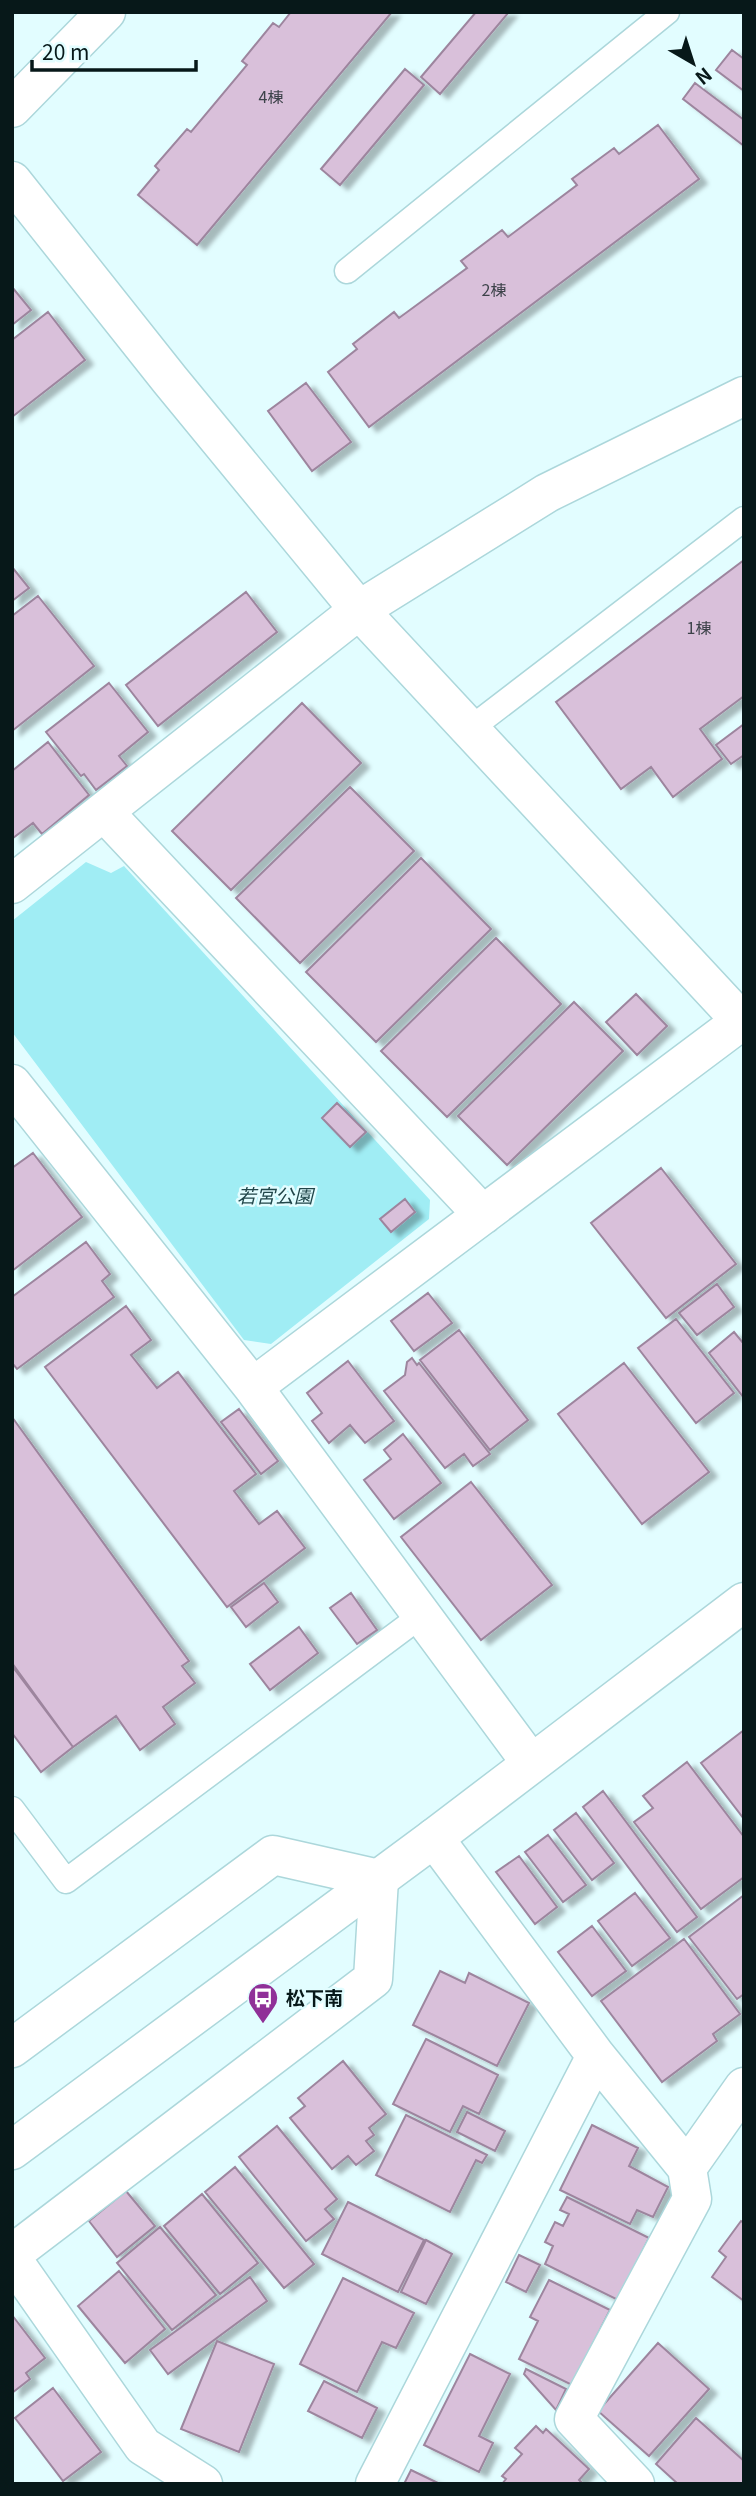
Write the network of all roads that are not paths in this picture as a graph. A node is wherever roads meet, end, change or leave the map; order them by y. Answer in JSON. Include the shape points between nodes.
{"nodes":[{"id":1,"x":106,"y":12,"type":"edge"},
{"id":2,"x":650,"y":17,"type":"edge"},
{"id":3,"x":12,"y":108,"type":"edge"},
{"id":4,"x":12,"y":181,"type":"edge"},
{"id":5,"x":347,"y":271,"type":"dead end"},
{"id":6,"x":744,"y":396,"type":"edge"},
{"id":7,"x":744,"y":519,"type":"edge"},
{"id":8,"x":359,"y":610,"type":"junction"},
{"id":9,"x":470,"y":729,"type":"junction"},
{"id":10,"x":104,"y":812,"type":"junction"},
{"id":11,"x":12,"y":884,"type":"edge"},
{"id":12,"x":743,"y":1022,"type":"edge"},
{"id":13,"x":12,"y":1084,"type":"edge"},
{"id":14,"x":483,"y":1215,"type":"junction"},
{"id":15,"x":253,"y":1387,"type":"junction"},
{"id":16,"x":742,"y":1608,"type":"edge"},
{"id":17,"x":422,"y":1615,"type":"junction"},
{"id":18,"x":531,"y":1763,"type":"junction"},
{"id":19,"x":12,"y":1809,"type":"edge"},
{"id":20,"x":433,"y":1838,"type":"junction"},
{"id":21,"x":379,"y":1878,"type":"junction"},
{"id":22,"x":12,"y":2048,"type":"edge"},
{"id":23,"x":596,"y":2056,"type":"junction"},
{"id":24,"x":744,"y":2087,"type":"edge"},
{"id":25,"x":12,"y":2150,"type":"edge"},
{"id":26,"x":687,"y":2168,"type":"junction"},
{"id":27,"x":12,"y":2256,"type":"edge"},
{"id":28,"x":203,"y":2484,"type":"edge"},
{"id":29,"x":375,"y":2484,"type":"edge"},
{"id":30,"x":635,"y":2484,"type":"edge"}],
"edges":[{"from":1,"to":3,"type":"street"},
{"from":2,"to":5,"type":"lane"},
{"from":4,"to":8,"type":"street"},
{"from":6,"to":8,"type":"street","via":[[547,493]]},
{"from":7,"to":9,"type":"lane"},
{"from":8,"to":9,"type":"street"},
{"from":8,"to":10,"type":"street"},
{"from":9,"to":12,"type":"street"},
{"from":10,"to":11,"type":"street"},
{"from":10,"to":14,"type":"street"},
{"from":12,"to":14,"type":"street"},
{"from":13,"to":15,"type":"street"},
{"from":14,"to":15,"type":"street"},
{"from":15,"to":17,"type":"street"},
{"from":16,"to":18,"type":"street"},
{"from":17,"to":18,"type":"street"},
{"from":17,"to":19,"type":"lane","via":[[66,1881]]},
{"from":18,"to":20,"type":"street"},
{"from":20,"to":21,"type":"street"},
{"from":20,"to":23,"type":"street"},
{"from":21,"to":22,"type":"street","via":[[273,1855]]},
{"from":21,"to":25,"type":"street"},
{"from":21,"to":27,"type":"street","via":[[373,1979]]},
{"from":23,"to":26,"type":"street"},
{"from":23,"to":29,"type":"street"},
{"from":24,"to":26,"type":"street"},
{"from":26,"to":30,"type":"street","via":[[692,2200],[574,2419]]},
{"from":27,"to":28,"type":"street","via":[[143,2446]]}]}
